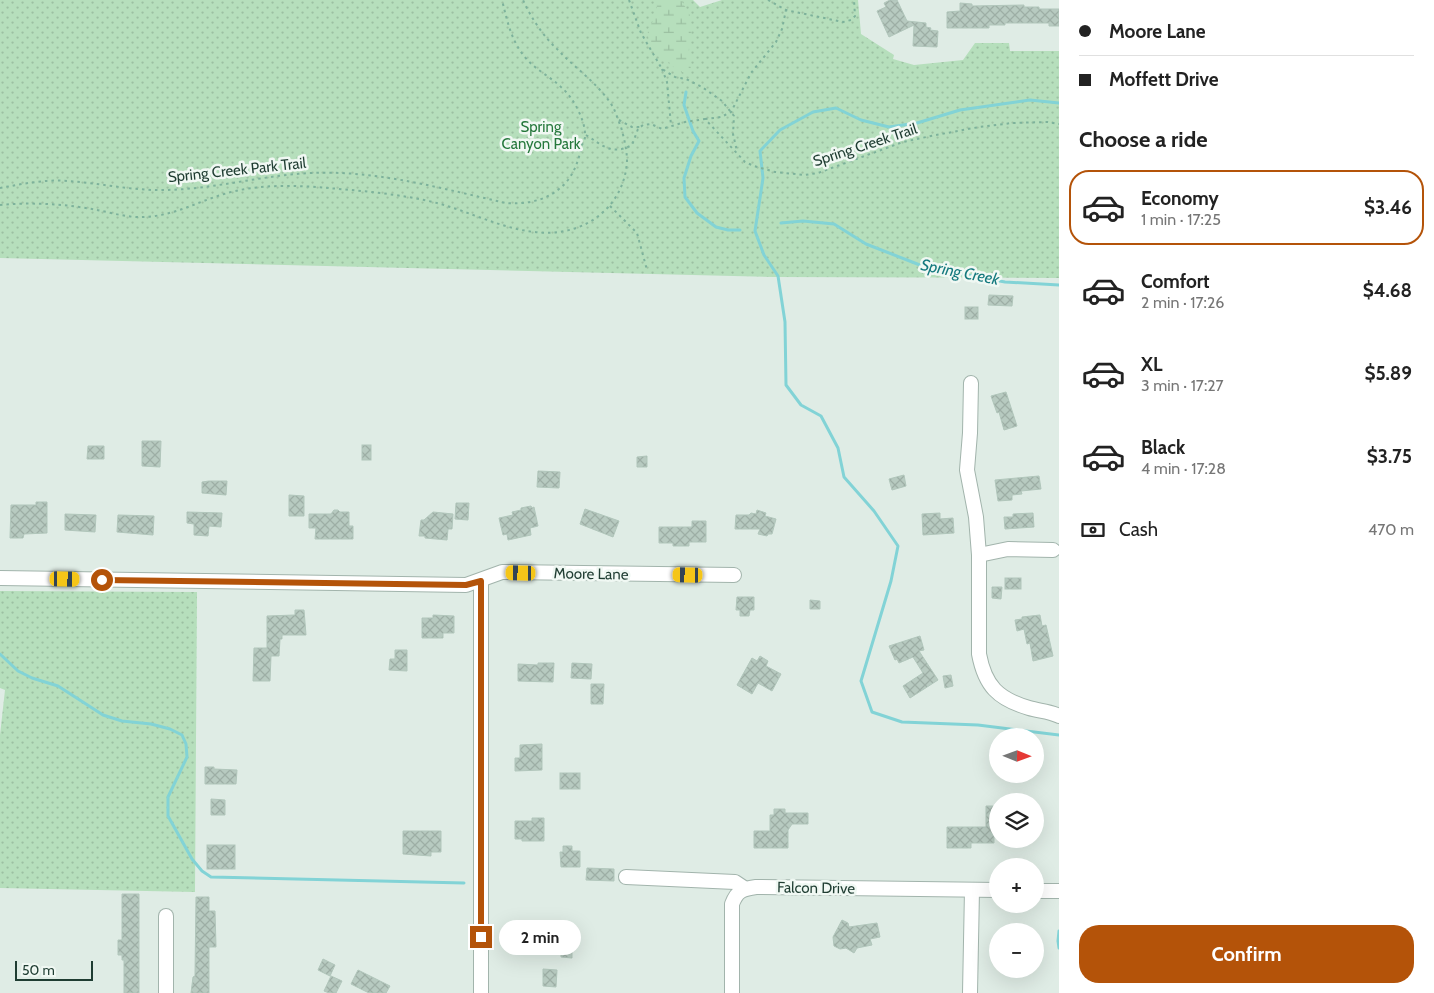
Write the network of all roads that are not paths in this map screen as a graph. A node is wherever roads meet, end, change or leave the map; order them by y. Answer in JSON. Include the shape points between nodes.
{"nodes":[{"id":1,"x":971,"y":383,"type":"dead end"},
{"id":2,"x":1053,"y":550,"type":"dead end"},
{"id":3,"x":979,"y":555,"type":"junction"},
{"id":4,"x":734,"y":576,"type":"dead end"},
{"id":5,"x":0,"y":578,"type":"edge"},
{"id":6,"x":481,"y":581,"type":"junction"},
{"id":7,"x":1059,"y":716,"type":"edge"},
{"id":8,"x":626,"y":877,"type":"dead end"},
{"id":9,"x":744,"y":888,"type":"junction"},
{"id":10,"x":972,"y":890,"type":"junction"},
{"id":11,"x":989,"y":890,"type":"edge"},
{"id":12,"x":1044,"y":891,"type":"edge"},
{"id":13,"x":1059,"y":891,"type":"edge"},
{"id":14,"x":166,"y":916,"type":"dead end"},
{"id":15,"x":166,"y":993,"type":"edge"},
{"id":16,"x":481,"y":993,"type":"edge"},
{"id":17,"x":732,"y":993,"type":"edge"},
{"id":18,"x":970,"y":993,"type":"edge"}],
"edges":[{"from":1,"to":3,"type":"street","via":[[967,470]]},
{"from":2,"to":3,"type":"street","via":[[1008,549]]},
{"from":3,"to":7,"type":"street","via":[[979,654],[987,680],[997,694],[1027,708]]},
{"from":4,"to":6,"type":"street","name":"Moore Lane","via":[[502,572]]},
{"from":5,"to":6,"type":"street","name":"Moore Lane","via":[[466,585]]},
{"from":6,"to":16,"type":"street"},
{"from":8,"to":9,"type":"street","name":"Falcon Drive","via":[[734,882]]},
{"from":9,"to":10,"type":"street","name":"Falcon Drive"},
{"from":9,"to":17,"type":"street","via":[[736,894],[732,904]]},
{"from":10,"to":11,"type":"street","name":"Falcon Drive"},
{"from":10,"to":18,"type":"street"},
{"from":12,"to":13,"type":"street"},
{"from":14,"to":15,"type":"street"}]}
